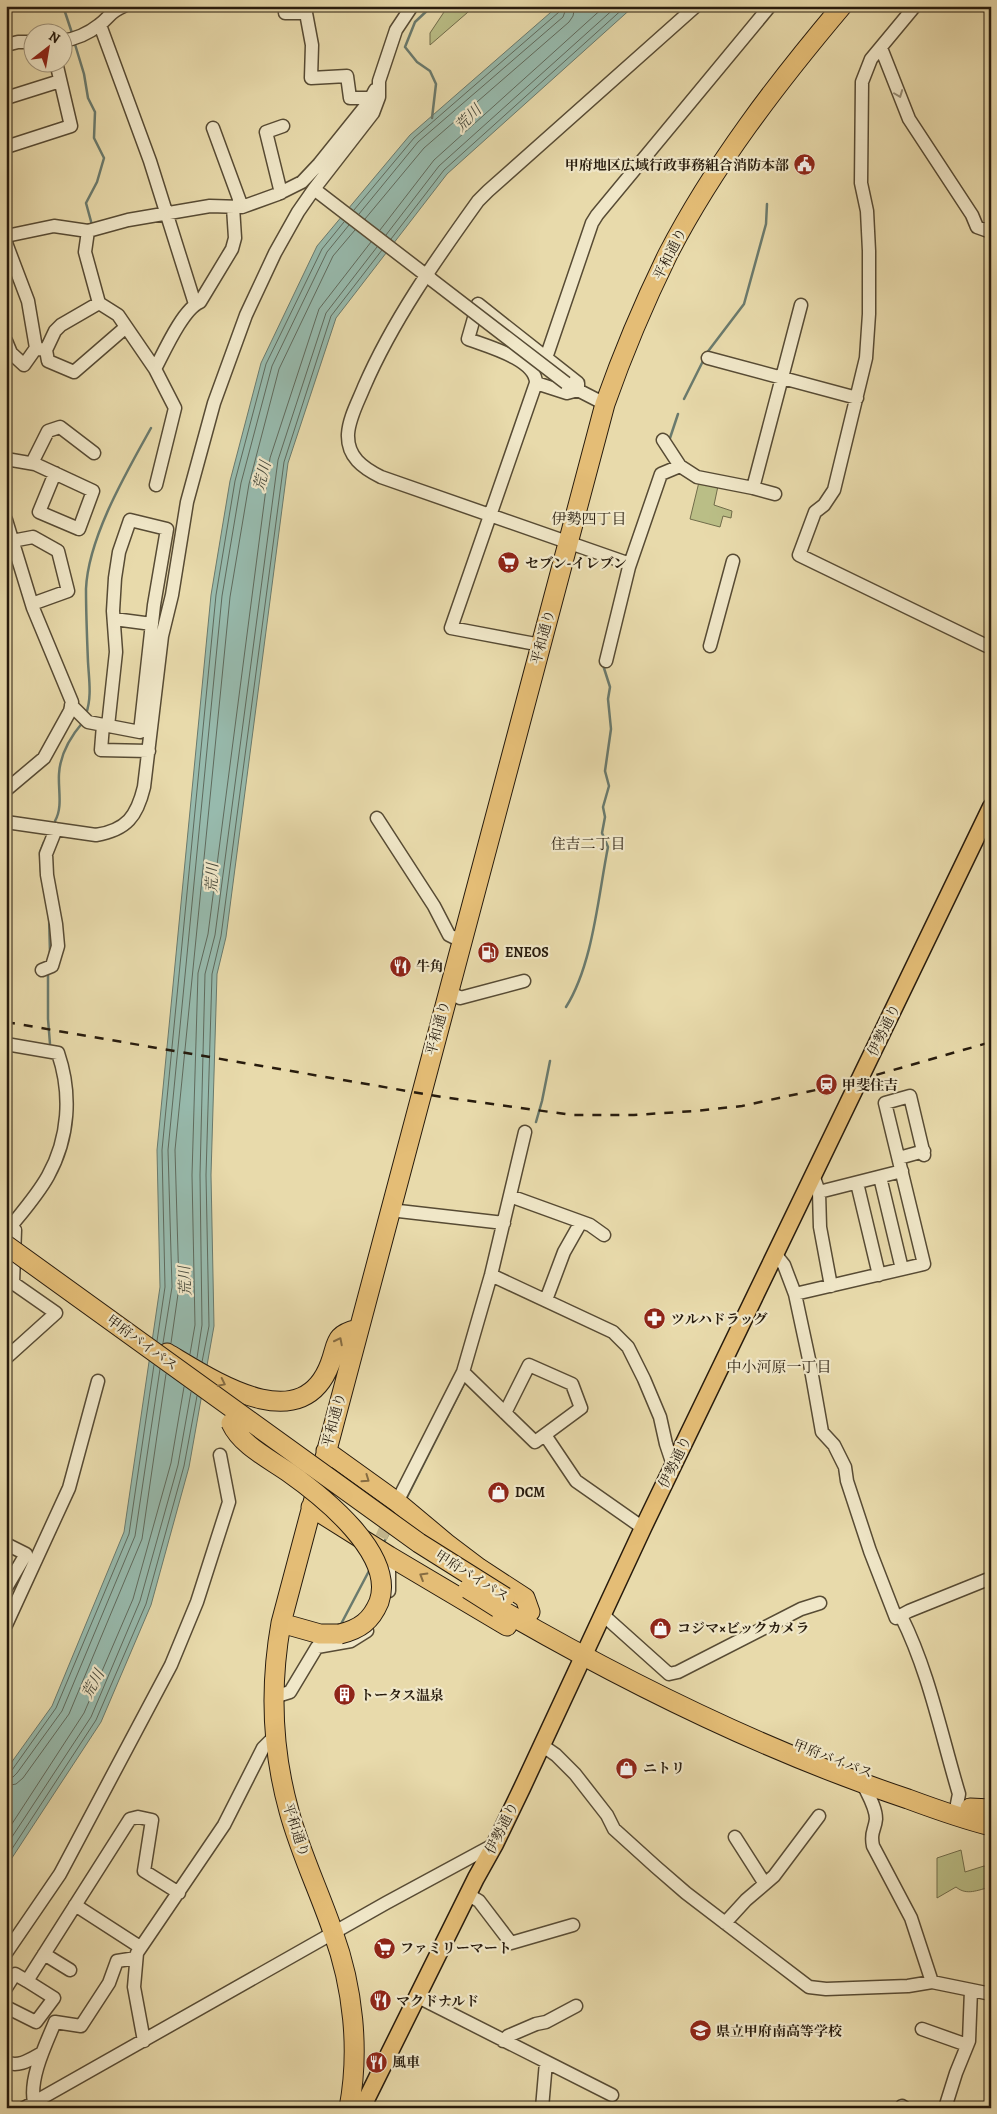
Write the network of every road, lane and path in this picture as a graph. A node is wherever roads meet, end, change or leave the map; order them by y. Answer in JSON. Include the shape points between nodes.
{"nodes":[{"id":1,"x":124,"y":6,"type":"edge"},
{"id":2,"x":285,"y":6,"type":"edge"},
{"id":3,"x":412,"y":6,"type":"edge"},
{"id":4,"x":696,"y":6,"type":"edge"},
{"id":5,"x":770,"y":6,"type":"edge"},
{"id":6,"x":842,"y":6,"type":"edge"},
{"id":7,"x":915,"y":6,"type":"edge"},
{"id":8,"x":306,"y":10,"type":"edge"},
{"id":9,"x":100,"y":25,"type":"junction"},
{"id":10,"x":72,"y":39,"type":"edge"},
{"id":11,"x":22,"y":42,"type":"edge"},
{"id":12,"x":6,"y":45,"type":"edge"},
{"id":13,"x":882,"y":48,"type":"junction"},
{"id":14,"x":58,"y":72,"type":"edge"},
{"id":15,"x":60,"y":81,"type":"junction"},
{"id":16,"x":379,"y":81,"type":"junction"},
{"id":17,"x":6,"y":98,"type":"edge"},
{"id":18,"x":371,"y":98,"type":"junction"},
{"id":19,"x":283,"y":126,"type":"dead end"},
{"id":20,"x":213,"y":128,"type":"dead end"},
{"id":21,"x":6,"y":147,"type":"edge"},
{"id":22,"x":317,"y":192,"type":"junction"},
{"id":23,"x":281,"y":193,"type":"junction"},
{"id":24,"x":238,"y":207,"type":"junction"},
{"id":25,"x":166,"y":214,"type":"junction"},
{"id":26,"x":977,"y":227,"type":"junction"},
{"id":27,"x":92,"y":230,"type":"junction"},
{"id":28,"x":991,"y":232,"type":"edge"},
{"id":29,"x":6,"y":236,"type":"edge"},
{"id":30,"x":6,"y":243,"type":"edge"},
{"id":31,"x":991,"y":244,"type":"edge"},
{"id":32,"x":426,"y":275,"type":"junction"},
{"id":33,"x":99,"y":303,"type":"junction"},
{"id":34,"x":195,"y":304,"type":"junction"},
{"id":35,"x":801,"y":305,"type":"dead end"},
{"id":36,"x":126,"y":327,"type":"junction"},
{"id":37,"x":6,"y":341,"type":"edge"},
{"id":38,"x":41,"y":349,"type":"junction"},
{"id":39,"x":546,"y":358,"type":"junction"},
{"id":40,"x":708,"y":358,"type":"dead end"},
{"id":41,"x":156,"y":366,"type":"junction"},
{"id":42,"x":782,"y":378,"type":"junction"},
{"id":43,"x":536,"y":383,"type":"junction"},
{"id":44,"x":578,"y":390,"type":"junction"},
{"id":45,"x":856,"y":398,"type":"junction"},
{"id":46,"x":605,"y":404,"type":"junction"},
{"id":47,"x":663,"y":440,"type":"dead end"},
{"id":48,"x":94,"y":453,"type":"dead end"},
{"id":49,"x":6,"y":459,"type":"edge"},
{"id":50,"x":32,"y":463,"type":"junction"},
{"id":51,"x":680,"y":466,"type":"junction"},
{"id":52,"x":55,"y":473,"type":"junction"},
{"id":53,"x":156,"y":485,"type":"dead end"},
{"id":54,"x":753,"y":488,"type":"junction"},
{"id":55,"x":775,"y":494,"type":"dead end"},
{"id":56,"x":490,"y":514,"type":"junction"},
{"id":57,"x":8,"y":530,"type":"edge"},
{"id":58,"x":568,"y":542,"type":"junction"},
{"id":59,"x":733,"y":561,"type":"dead end"},
{"id":60,"x":630,"y":564,"type":"junction"},
{"id":61,"x":32,"y":604,"type":"junction"},
{"id":62,"x":114,"y":619,"type":"junction"},
{"id":63,"x":152,"y":624,"type":"junction"},
{"id":64,"x":541,"y":644,"type":"junction"},
{"id":65,"x":710,"y":646,"type":"dead end"},
{"id":66,"x":991,"y":648,"type":"edge"},
{"id":67,"x":606,"y":661,"type":"dead end"},
{"id":68,"x":80,"y":714,"type":"junction"},
{"id":69,"x":106,"y":725,"type":"junction"},
{"id":70,"x":149,"y":751,"type":"junction"},
{"id":71,"x":6,"y":790,"type":"edge"},
{"id":72,"x":991,"y":807,"type":"edge"},
{"id":73,"x":377,"y":818,"type":"dead end"},
{"id":74,"x":6,"y":822,"type":"edge"},
{"id":75,"x":56,"y":829,"type":"junction"},
{"id":76,"x":461,"y":941,"type":"junction"},
{"id":77,"x":42,"y":970,"type":"dead end"},
{"id":78,"x":524,"y":981,"type":"dead end"},
{"id":79,"x":448,"y":990,"type":"junction"},
{"id":80,"x":6,"y":1044,"type":"edge"},
{"id":81,"x":525,"y":1132,"type":"dead end"},
{"id":82,"x":899,"y":1158,"type":"junction"},
{"id":83,"x":902,"y":1171,"type":"junction"},
{"id":84,"x":813,"y":1175,"type":"junction"},
{"id":85,"x":880,"y":1177,"type":"junction"},
{"id":86,"x":857,"y":1182,"type":"junction"},
{"id":87,"x":819,"y":1192,"type":"junction"},
{"id":88,"x":510,"y":1196,"type":"junction"},
{"id":89,"x":390,"y":1210,"type":"junction"},
{"id":90,"x":581,"y":1222,"type":"junction"},
{"id":91,"x":504,"y":1223,"type":"junction"},
{"id":92,"x":9,"y":1224,"type":"edge"},
{"id":93,"x":604,"y":1235,"type":"dead end"},
{"id":94,"x":6,"y":1245,"type":"edge"},
{"id":95,"x":776,"y":1255,"type":"junction"},
{"id":96,"x":6,"y":1260,"type":"edge"},
{"id":97,"x":902,"y":1269,"type":"junction"},
{"id":98,"x":879,"y":1274,"type":"junction"},
{"id":99,"x":491,"y":1275,"type":"junction"},
{"id":100,"x":831,"y":1286,"type":"junction"},
{"id":101,"x":795,"y":1294,"type":"junction"},
{"id":102,"x":546,"y":1300,"type":"junction"},
{"id":103,"x":104,"y":1316,"type":"junction"},
{"id":104,"x":358,"y":1330,"type":"junction"},
{"id":105,"x":6,"y":1358,"type":"edge"},
{"id":106,"x":463,"y":1372,"type":"junction"},
{"id":107,"x":98,"y":1381,"type":"dead end"},
{"id":108,"x":505,"y":1413,"type":"junction"},
{"id":109,"x":231,"y":1423,"type":"junction"},
{"id":110,"x":545,"y":1435,"type":"junction"},
{"id":111,"x":326,"y":1452,"type":"junction"},
{"id":112,"x":220,"y":1456,"type":"dead end"},
{"id":113,"x":673,"y":1465,"type":"junction"},
{"id":114,"x":397,"y":1502,"type":"junction"},
{"id":115,"x":311,"y":1507,"type":"junction"},
{"id":116,"x":643,"y":1528,"type":"junction"},
{"id":117,"x":6,"y":1544,"type":"edge"},
{"id":118,"x":389,"y":1556,"type":"junction"},
{"id":119,"x":991,"y":1578,"type":"edge"},
{"id":120,"x":6,"y":1588,"type":"edge"},
{"id":121,"x":502,"y":1603,"type":"junction"},
{"id":122,"x":820,"y":1603,"type":"dead end"},
{"id":123,"x":530,"y":1612,"type":"junction"},
{"id":124,"x":602,"y":1614,"type":"junction"},
{"id":125,"x":901,"y":1616,"type":"junction"},
{"id":126,"x":281,"y":1623,"type":"junction"},
{"id":127,"x":6,"y":1625,"type":"edge"},
{"id":128,"x":581,"y":1652,"type":"junction"},
{"id":129,"x":274,"y":1697,"type":"junction"},
{"id":130,"x":276,"y":1736,"type":"junction"},
{"id":131,"x":543,"y":1746,"type":"junction"},
{"id":132,"x":863,"y":1784,"type":"junction"},
{"id":133,"x":964,"y":1806,"type":"junction"},
{"id":134,"x":819,"y":1816,"type":"dead end"},
{"id":135,"x":989,"y":1820,"type":"edge"},
{"id":136,"x":735,"y":1837,"type":"dead end"},
{"id":137,"x":495,"y":1844,"type":"junction"},
{"id":138,"x":764,"y":1884,"type":"junction"},
{"id":139,"x":179,"y":1893,"type":"junction"},
{"id":140,"x":467,"y":1894,"type":"junction"},
{"id":141,"x":75,"y":1905,"type":"junction"},
{"id":142,"x":725,"y":1923,"type":"junction"},
{"id":143,"x":573,"y":1925,"type":"dead end"},
{"id":144,"x":334,"y":1934,"type":"junction"},
{"id":145,"x":138,"y":1952,"type":"junction"},
{"id":146,"x":6,"y":1953,"type":"edge"},
{"id":147,"x":44,"y":1954,"type":"junction"},
{"id":148,"x":70,"y":1970,"type":"dead end"},
{"id":149,"x":27,"y":1981,"type":"junction"},
{"id":150,"x":932,"y":1982,"type":"junction"},
{"id":151,"x":6,"y":1988,"type":"edge"},
{"id":152,"x":972,"y":1990,"type":"junction"},
{"id":153,"x":991,"y":1994,"type":"edge"},
{"id":154,"x":418,"y":1996,"type":"junction"},
{"id":155,"x":576,"y":2006,"type":"dead end"},
{"id":156,"x":6,"y":2007,"type":"edge"},
{"id":157,"x":922,"y":2029,"type":"dead end"},
{"id":158,"x":144,"y":2041,"type":"junction"},
{"id":159,"x":503,"y":2041,"type":"junction"},
{"id":160,"x":967,"y":2045,"type":"junction"},
{"id":161,"x":42,"y":2053,"type":"junction"},
{"id":162,"x":6,"y":2062,"type":"edge"},
{"id":163,"x":546,"y":2062,"type":"junction"},
{"id":164,"x":612,"y":2095,"type":"dead end"},
{"id":165,"x":29,"y":2105,"type":"edge"},
{"id":166,"x":350,"y":2106,"type":"edge"},
{"id":167,"x":542,"y":2108,"type":"edge"},
{"id":168,"x":945,"y":2108,"type":"edge"}],
"edges":[{"from":1,"to":9,"type":"street","via":[[111,12]]},
{"from":2,"to":8,"type":"street","via":[[285,13]]},
{"from":3,"to":16,"type":"street","via":[[396,30]]},
{"from":4,"to":32,"type":"street","via":[[488,191]]},
{"from":5,"to":39,"type":"street","via":[[597,215]]},
{"from":6,"to":46,"type":"highway","name":"平和通り","via":[[728,154],[696,205],[639,314]]},
{"from":7,"to":13,"type":"street"},
{"from":8,"to":18,"type":"street","via":[[312,45],[311,78],[347,76],[350,98]]},
{"from":9,"to":10,"type":"street"},
{"from":9,"to":25,"type":"street"},
{"from":11,"to":12,"type":"street"},
{"from":13,"to":26,"type":"street","one_way":true,"via":[[909,119]]},
{"from":13,"to":45,"type":"street","via":[[872,59],[862,82],[861,183],[867,210],[869,314],[866,358]]},
{"from":14,"to":15,"type":"street"},
{"from":15,"to":17,"type":"street"},
{"from":15,"to":21,"type":"street","via":[[71,126]]},
{"from":16,"to":18,"type":"street"},
{"from":16,"to":22,"type":"street","via":[[379,96],[373,113]]},
{"from":18,"to":23,"type":"street","via":[[302,182]]},
{"from":19,"to":23,"type":"street","via":[[266,132]]},
{"from":20,"to":24,"type":"street"},
{"from":22,"to":32,"type":"street"},
{"from":22,"to":70,"type":"street","via":[[298,212],[275,253],[246,315],[214,403],[188,502],[162,636]]},
{"from":23,"to":24,"type":"street"},
{"from":24,"to":25,"type":"street","via":[[210,206]]},
{"from":24,"to":34,"type":"street","via":[[232,249],[200,302]]},
{"from":25,"to":27,"type":"street"},
{"from":25,"to":34,"type":"street"},
{"from":26,"to":28,"type":"street"},
{"from":26,"to":31,"type":"street"},
{"from":27,"to":29,"type":"street","via":[[54,226]]},
{"from":27,"to":33,"type":"street","via":[[85,252]]},
{"from":30,"to":38,"type":"street","via":[[28,301]]},
{"from":32,"to":44,"type":"street","bridge":true},
{"from":32,"to":56,"type":"street","via":[[368,378],[350,424],[349,443],[360,465],[370,471]]},
{"from":33,"to":36,"type":"street","via":[[118,315]]},
{"from":33,"to":38,"type":"street","via":[[55,331]]},
{"from":34,"to":41,"type":"street"},
{"from":35,"to":42,"type":"street"},
{"from":36,"to":38,"type":"street","via":[[74,372],[48,361]]},
{"from":36,"to":41,"type":"street"},
{"from":37,"to":38,"type":"street","via":[[24,365]]},
{"from":39,"to":43,"type":"street","via":[[478,304],[468,339],[510,354],[532,371]]},
{"from":39,"to":44,"type":"street","via":[[578,383]]},
{"from":40,"to":42,"type":"street"},
{"from":41,"to":53,"type":"street","via":[[175,408]]},
{"from":42,"to":45,"type":"street"},
{"from":42,"to":54,"type":"street"},
{"from":43,"to":44,"type":"street","via":[[567,393]]},
{"from":43,"to":56,"type":"street"},
{"from":44,"to":46,"type":"street"},
{"from":45,"to":66,"type":"street","via":[[834,490],[816,512],[799,555]]},
{"from":46,"to":58,"type":"highway","name":"平和通り"},
{"from":47,"to":51,"type":"street"},
{"from":48,"to":50,"type":"street","via":[[60,427],[48,431]]},
{"from":49,"to":50,"type":"street"},
{"from":50,"to":52,"type":"street"},
{"from":51,"to":54,"type":"street","via":[[697,477]]},
{"from":51,"to":60,"type":"street","via":[[660,474]]},
{"from":52,"to":52,"type":"street","via":[[39,512],[79,529],[94,491]]},
{"from":54,"to":55,"type":"street"},
{"from":56,"to":58,"type":"street"},
{"from":56,"to":64,"type":"street","via":[[451,628]]},
{"from":57,"to":61,"type":"street"},
{"from":57,"to":61,"type":"street","via":[[32,537],[58,551],[68,591]]},
{"from":58,"to":60,"type":"street"},
{"from":58,"to":64,"type":"highway","name":"平和通り"},
{"from":59,"to":65,"type":"street"},
{"from":60,"to":67,"type":"street"},
{"from":61,"to":68,"type":"street","via":[[72,702]]},
{"from":62,"to":63,"type":"street"},
{"from":62,"to":63,"type":"street","via":[[119,552],[130,520],[167,528]]},
{"from":62,"to":69,"type":"street","via":[[116,652]]},
{"from":63,"to":69,"type":"street","via":[[140,732]]},
{"from":64,"to":76,"type":"highway","name":"平和通り"},
{"from":68,"to":69,"type":"street"},
{"from":68,"to":71,"type":"street","via":[[70,712],[44,758]]},
{"from":69,"to":70,"type":"street","via":[[101,750]]},
{"from":70,"to":75,"type":"street","via":[[140,806],[129,820],[109,833],[96,835]]},
{"from":72,"to":84,"type":"main road","name":"伊勢通り"},
{"from":73,"to":76,"type":"street","via":[[449,935]]},
{"from":74,"to":75,"type":"street"},
{"from":75,"to":77,"type":"street","via":[[46,854],[58,946],[52,966]]},
{"from":76,"to":79,"type":"highway","name":"平和通り"},
{"from":78,"to":79,"type":"street","via":[[460,998]]},
{"from":79,"to":89,"type":"highway","name":"平和通り"},
{"from":80,"to":92,"type":"street","via":[[58,1053],[64,1070],[67,1098],[64,1136],[56,1159],[47,1177]]},
{"from":81,"to":88,"type":"street"},
{"from":82,"to":82,"type":"street","via":[[885,1103],[910,1096],[924,1153]]},
{"from":82,"to":83,"type":"street"},
{"from":83,"to":85,"type":"street"},
{"from":83,"to":97,"type":"street","via":[[924,1264]]},
{"from":84,"to":87,"type":"street"},
{"from":84,"to":95,"type":"main road","name":"伊勢通り"},
{"from":85,"to":86,"type":"street"},
{"from":85,"to":97,"type":"street"},
{"from":86,"to":87,"type":"street"},
{"from":86,"to":98,"type":"street"},
{"from":87,"to":100,"type":"street","via":[[820,1227]]},
{"from":88,"to":90,"type":"street"},
{"from":88,"to":91,"type":"street"},
{"from":89,"to":91,"type":"street"},
{"from":89,"to":104,"type":"highway","name":"平和通り"},
{"from":90,"to":93,"type":"street"},
{"from":90,"to":102,"type":"street","via":[[564,1252]]},
{"from":91,"to":99,"type":"street"},
{"from":92,"to":105,"type":"street","via":[[15,1230],[14,1283],[56,1313]]},
{"from":94,"to":103,"type":"highway","name":"甲府バイパス","bridge":true},
{"from":95,"to":101,"type":"street"},
{"from":95,"to":113,"type":"main road","name":"伊勢通り"},
{"from":96,"to":109,"type":"highway","name":"甲府バイパス"},
{"from":97,"to":98,"type":"street"},
{"from":98,"to":100,"type":"street"},
{"from":99,"to":102,"type":"street"},
{"from":99,"to":106,"type":"street"},
{"from":100,"to":101,"type":"street"},
{"from":101,"to":125,"type":"street","via":[[822,1432],[834,1445],[844,1467],[870,1551],[896,1618]]},
{"from":102,"to":113,"type":"street","via":[[613,1332],[628,1347],[660,1417]]},
{"from":103,"to":104,"type":"highway","one_way":true,"bridge":true,"via":[[203,1374],[246,1395],[269,1401],[289,1402],[303,1397],[323,1379],[338,1338]]},
{"from":103,"to":121,"type":"highway","name":"甲府バイパス","bridge":true},
{"from":104,"to":111,"type":"highway","name":"平和通り"},
{"from":106,"to":108,"type":"street"},
{"from":106,"to":114,"type":"street"},
{"from":107,"to":127,"type":"street","via":[[69,1488]]},
{"from":108,"to":110,"type":"street","via":[[535,1442]]},
{"from":108,"to":110,"type":"street","via":[[529,1365],[572,1384],[581,1408]]},
{"from":109,"to":121,"type":"highway","name":"甲府バイパス","bridge":true,"via":[[403,1547]]},
{"from":109,"to":126,"type":"highway","bridge":true,"via":[[236,1435],[291,1474],[339,1514],[375,1561],[382,1584],[382,1594],[369,1621],[356,1630],[320,1634]]},
{"from":110,"to":116,"type":"street","via":[[576,1482]]},
{"from":111,"to":114,"type":"highway","one_way":true},
{"from":111,"to":115,"type":"highway","name":"平和通り"},
{"from":112,"to":146,"type":"street","via":[[229,1502],[197,1602],[171,1665],[60,1874]]},
{"from":113,"to":116,"type":"main road","name":"伊勢通り"},
{"from":114,"to":123,"type":"highway","via":[[479,1568],[525,1598]]},
{"from":115,"to":118,"type":"highway"},
{"from":115,"to":126,"type":"highway","name":"平和通り"},
{"from":116,"to":124,"type":"main road","name":"伊勢通り"},
{"from":117,"to":120,"type":"street","via":[[26,1554]]},
{"from":128,"to":118,"type":"highway","one_way":true,"via":[[558,1654]]},
{"from":118,"to":129,"type":"street","via":[[387,1602],[374,1626],[351,1641],[317,1647],[290,1692]]},
{"from":119,"to":125,"type":"street"},
{"from":121,"to":123,"type":"highway","name":"甲府バイパス"},
{"from":121,"to":128,"type":"highway","name":"甲府バイパス"},
{"from":122,"to":124,"type":"street","via":[[800,1609],[669,1674]]},
{"from":123,"to":128,"type":"highway","name":"甲府バイパス"},
{"from":124,"to":128,"type":"main road","name":"伊勢通り"},
{"from":125,"to":133,"type":"street","via":[[913,1639],[938,1714]]},
{"from":126,"to":129,"type":"highway","name":"平和通り","via":[[275,1658]]},
{"from":128,"to":131,"type":"main road","name":"伊勢通り"},
{"from":128,"to":132,"type":"highway","name":"甲府バイパス","via":[[672,1702],[785,1754]]},
{"from":128,"to":133,"type":"highway","name":"甲府バイパス","via":[[804,1749]]},
{"from":129,"to":130,"type":"highway","name":"平和通り"},
{"from":130,"to":139,"type":"street","via":[[263,1748],[224,1825]]},
{"from":130,"to":144,"type":"highway","name":"平和通り","via":[[288,1810]]},
{"from":131,"to":137,"type":"main road","name":"伊勢通り"},
{"from":131,"to":142,"type":"street","via":[[556,1754],[575,1774],[614,1829]]},
{"from":132,"to":135,"type":"highway","name":"甲府バイパス"},
{"from":132,"to":150,"type":"street","via":[[875,1813],[870,1836],[873,1846],[911,1918]]},
{"from":133,"to":135,"type":"highway","name":"甲府バイパス"},
{"from":134,"to":138,"type":"street","via":[[774,1876]]},
{"from":136,"to":138,"type":"street"},
{"from":137,"to":140,"type":"main road","name":"伊勢通り"},
{"from":137,"to":144,"type":"street"},
{"from":138,"to":142,"type":"street"},
{"from":139,"to":141,"type":"street","via":[[144,1871],[152,1820],[138,1817],[130,1819]]},
{"from":139,"to":145,"type":"street"},
{"from":140,"to":143,"type":"street","via":[[479,1900],[511,1943]]},
{"from":140,"to":154,"type":"main road","name":"伊勢通り"},
{"from":141,"to":145,"type":"street"},
{"from":141,"to":147,"type":"street"},
{"from":142,"to":150,"type":"street","via":[[809,1987],[908,1986]]},
{"from":144,"to":158,"type":"street"},
{"from":144,"to":166,"type":"highway","name":"平和通り","via":[[351,2007],[354,2046]]},
{"from":145,"to":158,"type":"street","via":[[134,1987]]},
{"from":145,"to":161,"type":"street","via":[[117,1961],[109,1983],[81,2026],[56,2022]]},
{"from":147,"to":148,"type":"street"},
{"from":147,"to":149,"type":"street"},
{"from":149,"to":151,"type":"street","via":[[16,1974]]},
{"from":149,"to":156,"type":"street","via":[[54,1998],[36,2022]]},
{"from":150,"to":152,"type":"street"},
{"from":152,"to":153,"type":"street"},
{"from":152,"to":160,"type":"street"},
{"from":154,"to":159,"type":"street"},
{"from":154,"to":166,"type":"main road","name":"伊勢通り","via":[[365,2102]]},
{"from":155,"to":159,"type":"street"},
{"from":157,"to":160,"type":"street"},
{"from":158,"to":165,"type":"street"},
{"from":159,"to":163,"type":"street"},
{"from":160,"to":168,"type":"street"},
{"from":161,"to":162,"type":"street","via":[[22,2064]]},
{"from":161,"to":165,"type":"street"},
{"from":163,"to":164,"type":"street"},
{"from":163,"to":167,"type":"street"}]}
